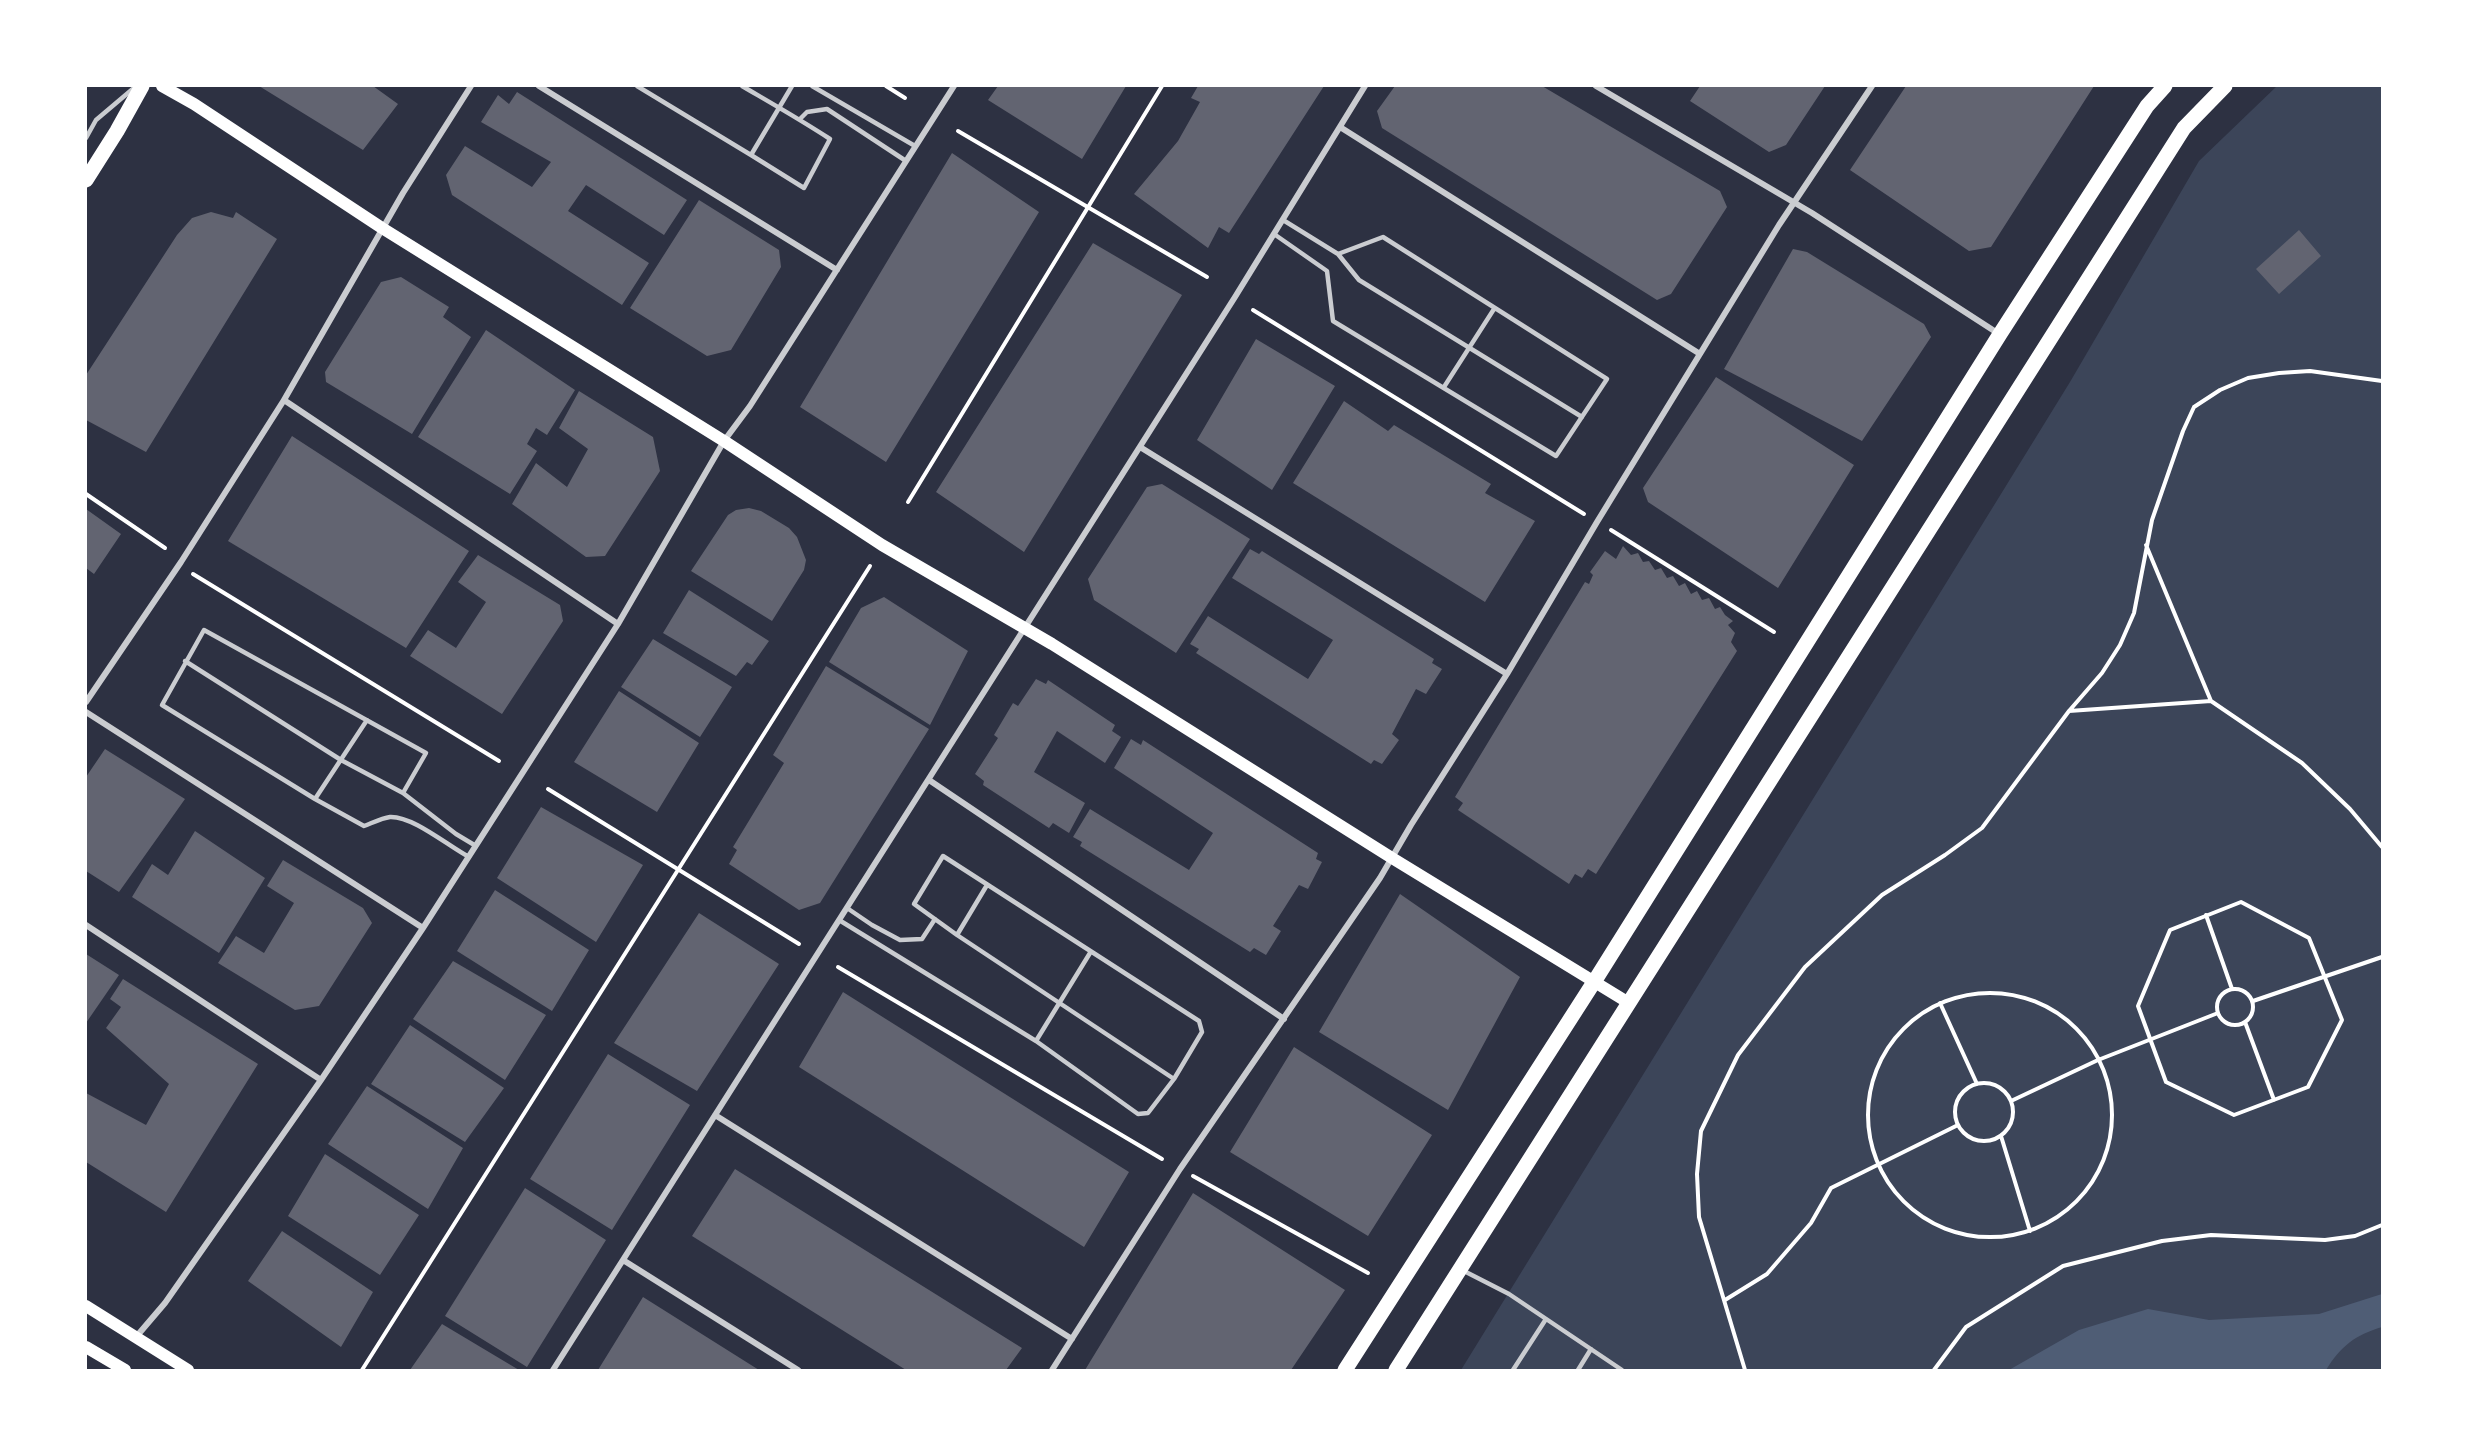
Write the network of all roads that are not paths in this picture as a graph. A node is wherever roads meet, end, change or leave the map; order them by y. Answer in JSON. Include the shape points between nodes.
{"nodes":[{"id":1,"x":137,"y":86,"type":"edge"},
{"id":2,"x":142,"y":86,"type":"edge"},
{"id":3,"x":162,"y":86,"type":"edge"},
{"id":4,"x":471,"y":86,"type":"edge"},
{"id":5,"x":539,"y":86,"type":"edge"},
{"id":6,"x":637,"y":86,"type":"edge"},
{"id":7,"x":742,"y":86,"type":"edge"},
{"id":8,"x":792,"y":86,"type":"edge"},
{"id":9,"x":812,"y":86,"type":"edge"},
{"id":10,"x":954,"y":86,"type":"edge"},
{"id":11,"x":1365,"y":86,"type":"edge"},
{"id":12,"x":1596,"y":86,"type":"edge"},
{"id":13,"x":1872,"y":86,"type":"edge"},
{"id":14,"x":2165,"y":86,"type":"edge"},
{"id":15,"x":2225,"y":86,"type":"edge"},
{"id":16,"x":779,"y":108,"type":"junction"},
{"id":17,"x":800,"y":119,"type":"junction"},
{"id":18,"x":1340,"y":126,"type":"junction"},
{"id":19,"x":86,"y":138,"type":"edge"},
{"id":20,"x":915,"y":146,"type":"junction"},
{"id":21,"x":751,"y":155,"type":"junction"},
{"id":22,"x":906,"y":160,"type":"junction"},
{"id":23,"x":86,"y":180,"type":"edge"},
{"id":24,"x":1794,"y":202,"type":"junction"},
{"id":25,"x":1283,"y":220,"type":"junction"},
{"id":26,"x":382,"y":228,"type":"junction"},
{"id":27,"x":1274,"y":234,"type":"junction"},
{"id":28,"x":1338,"y":254,"type":"junction"},
{"id":29,"x":837,"y":270,"type":"junction"},
{"id":30,"x":1494,"y":309,"type":"junction"},
{"id":31,"x":2000,"y":334,"type":"junction"},
{"id":32,"x":1470,"y":348,"type":"junction"},
{"id":33,"x":1700,"y":354,"type":"junction"},
{"id":34,"x":1444,"y":387,"type":"junction"},
{"id":35,"x":284,"y":400,"type":"junction"},
{"id":36,"x":1582,"y":417,"type":"junction"},
{"id":37,"x":724,"y":441,"type":"junction"},
{"id":38,"x":1140,"y":447,"type":"junction"},
{"id":39,"x":618,"y":624,"type":"junction"},
{"id":40,"x":1025,"y":629,"type":"junction"},
{"id":41,"x":185,"y":661,"type":"junction"},
{"id":42,"x":1508,"y":674,"type":"junction"},
{"id":43,"x":86,"y":702,"type":"edge"},
{"id":44,"x":86,"y":712,"type":"edge"},
{"id":45,"x":367,"y":720,"type":"junction"},
{"id":46,"x":341,"y":760,"type":"junction"},
{"id":47,"x":928,"y":780,"type":"junction"},
{"id":48,"x":403,"y":793,"type":"junction"},
{"id":49,"x":315,"y":799,"type":"junction"},
{"id":50,"x":476,"y":846,"type":"junction"},
{"id":51,"x":469,"y":857,"type":"junction"},
{"id":52,"x":1392,"y":858,"type":"junction"},
{"id":53,"x":987,"y":885,"type":"junction"},
{"id":54,"x":847,"y":908,"type":"junction"},
{"id":55,"x":935,"y":919,"type":"junction"},
{"id":56,"x":839,"y":920,"type":"junction"},
{"id":57,"x":86,"y":924,"type":"edge"},
{"id":58,"x":423,"y":928,"type":"junction"},
{"id":59,"x":957,"y":935,"type":"junction"},
{"id":60,"x":1090,"y":953,"type":"junction"},
{"id":61,"x":1594,"y":982,"type":"junction"},
{"id":62,"x":1061,"y":1002,"type":"junction"},
{"id":63,"x":1629,"y":1003,"type":"junction"},
{"id":64,"x":1284,"y":1019,"type":"junction"},
{"id":65,"x":1036,"y":1041,"type":"junction"},
{"id":66,"x":1174,"y":1079,"type":"junction"},
{"id":67,"x":321,"y":1080,"type":"junction"},
{"id":68,"x":715,"y":1115,"type":"junction"},
{"id":69,"x":623,"y":1260,"type":"junction"},
{"id":70,"x":1460,"y":1269,"type":"junction"},
{"id":71,"x":86,"y":1306,"type":"edge"},
{"id":72,"x":1546,"y":1319,"type":"junction"},
{"id":73,"x":135,"y":1337,"type":"junction"},
{"id":74,"x":1072,"y":1339,"type":"junction"},
{"id":75,"x":86,"y":1347,"type":"edge"},
{"id":76,"x":1591,"y":1349,"type":"junction"},
{"id":77,"x":125,"y":1371,"type":"edge"},
{"id":78,"x":188,"y":1371,"type":"edge"},
{"id":79,"x":553,"y":1371,"type":"edge"},
{"id":80,"x":798,"y":1371,"type":"edge"},
{"id":81,"x":1052,"y":1371,"type":"edge"},
{"id":82,"x":1345,"y":1371,"type":"edge"},
{"id":83,"x":1396,"y":1371,"type":"edge"},
{"id":84,"x":1513,"y":1371,"type":"edge"},
{"id":85,"x":1578,"y":1371,"type":"edge"},
{"id":86,"x":1622,"y":1371,"type":"edge"}],
"edges":[{"from":1,"to":19,"type":"lane","via":[[96,120]]},
{"from":2,"to":23,"type":"main road"},
{"from":3,"to":26,"type":"main road"},
{"from":4,"to":26,"type":"street"},
{"from":5,"to":29,"type":"street"},
{"from":6,"to":21,"type":"lane"},
{"from":7,"to":16,"type":"lane"},
{"from":8,"to":16,"type":"lane"},
{"from":9,"to":20,"type":"lane"},
{"from":10,"to":20,"type":"street"},
{"from":11,"to":18,"type":"street"},
{"from":12,"to":24,"type":"street"},
{"from":13,"to":24,"type":"street"},
{"from":14,"to":31,"type":"main road","via":[[2146,106]]},
{"from":15,"to":63,"type":"main road","via":[[2184,128]]},
{"from":16,"to":17,"type":"lane"},
{"from":16,"to":21,"type":"lane"},
{"from":17,"to":21,"type":"lane","via":[[830,139],[804,188]]},
{"from":17,"to":22,"type":"lane","via":[[807,112],[827,110]]},
{"from":18,"to":25,"type":"street"},
{"from":18,"to":33,"type":"street"},
{"from":20,"to":22,"type":"street"},
{"from":22,"to":29,"type":"street"},
{"from":24,"to":31,"type":"street"},
{"from":24,"to":33,"type":"street"},
{"from":25,"to":27,"type":"street"},
{"from":25,"to":28,"type":"lane"},
{"from":26,"to":35,"type":"street"},
{"from":26,"to":37,"type":"main road"},
{"from":27,"to":34,"type":"lane","via":[[1327,271],[1333,321]]},
{"from":27,"to":38,"type":"street"},
{"from":28,"to":30,"type":"lane","via":[[1383,237]]},
{"from":28,"to":32,"type":"lane","via":[[1359,279]]},
{"from":29,"to":37,"type":"street"},
{"from":30,"to":32,"type":"lane"},
{"from":30,"to":36,"type":"lane","via":[[1607,379]]},
{"from":31,"to":61,"type":"main road"},
{"from":32,"to":34,"type":"lane"},
{"from":32,"to":36,"type":"lane"},
{"from":33,"to":42,"type":"street"},
{"from":34,"to":36,"type":"lane","via":[[1556,456]]},
{"from":35,"to":39,"type":"street"},
{"from":35,"to":43,"type":"street"},
{"from":37,"to":39,"type":"street"},
{"from":37,"to":40,"type":"main road","via":[[882,545]]},
{"from":38,"to":40,"type":"street"},
{"from":38,"to":42,"type":"street"},
{"from":39,"to":50,"type":"street"},
{"from":40,"to":47,"type":"street"},
{"from":40,"to":52,"type":"main road"},
{"from":41,"to":45,"type":"lane","via":[[204,630]]},
{"from":41,"to":46,"type":"lane"},
{"from":41,"to":49,"type":"lane","via":[[162,705]]},
{"from":42,"to":52,"type":"street"},
{"from":44,"to":58,"type":"street"},
{"from":45,"to":46,"type":"lane"},
{"from":45,"to":48,"type":"lane","via":[[426,753]]},
{"from":46,"to":48,"type":"lane"},
{"from":46,"to":49,"type":"lane"},
{"from":47,"to":54,"type":"street"},
{"from":47,"to":64,"type":"street"},
{"from":48,"to":50,"type":"lane"},
{"from":49,"to":51,"type":"lane","via":[[364,826],[391,817],[415,823]]},
{"from":50,"to":51,"type":"street"},
{"from":51,"to":58,"type":"street"},
{"from":52,"to":61,"type":"main road"},
{"from":52,"to":64,"type":"street"},
{"from":53,"to":55,"type":"lane","via":[[943,856],[914,904]]},
{"from":53,"to":59,"type":"lane"},
{"from":53,"to":60,"type":"lane"},
{"from":54,"to":55,"type":"lane","via":[[900,940],[922,939]]},
{"from":54,"to":56,"type":"street"},
{"from":55,"to":59,"type":"lane"},
{"from":56,"to":65,"type":"lane"},
{"from":56,"to":68,"type":"street"},
{"from":57,"to":67,"type":"street"},
{"from":58,"to":67,"type":"street"},
{"from":59,"to":62,"type":"lane"},
{"from":60,"to":62,"type":"lane"},
{"from":60,"to":66,"type":"lane","via":[[1199,1021],[1202,1032]]},
{"from":61,"to":63,"type":"main road"},
{"from":61,"to":82,"type":"main road"},
{"from":62,"to":65,"type":"lane"},
{"from":62,"to":66,"type":"lane"},
{"from":63,"to":70,"type":"main road"},
{"from":64,"to":74,"type":"street","via":[[1180,1169]]},
{"from":65,"to":66,"type":"lane","via":[[1138,1114],[1152,1110]]},
{"from":67,"to":73,"type":"street","via":[[165,1303]]},
{"from":68,"to":69,"type":"street"},
{"from":68,"to":74,"type":"street"},
{"from":69,"to":79,"type":"street"},
{"from":69,"to":80,"type":"street"},
{"from":70,"to":72,"type":"lane","via":[[1509,1294]]},
{"from":70,"to":83,"type":"main road"},
{"from":71,"to":73,"type":"main road"},
{"from":72,"to":76,"type":"lane"},
{"from":72,"to":84,"type":"lane"},
{"from":73,"to":78,"type":"main road"},
{"from":74,"to":81,"type":"street"},
{"from":75,"to":77,"type":"main road"},
{"from":76,"to":85,"type":"lane"},
{"from":76,"to":86,"type":"lane"}]}
